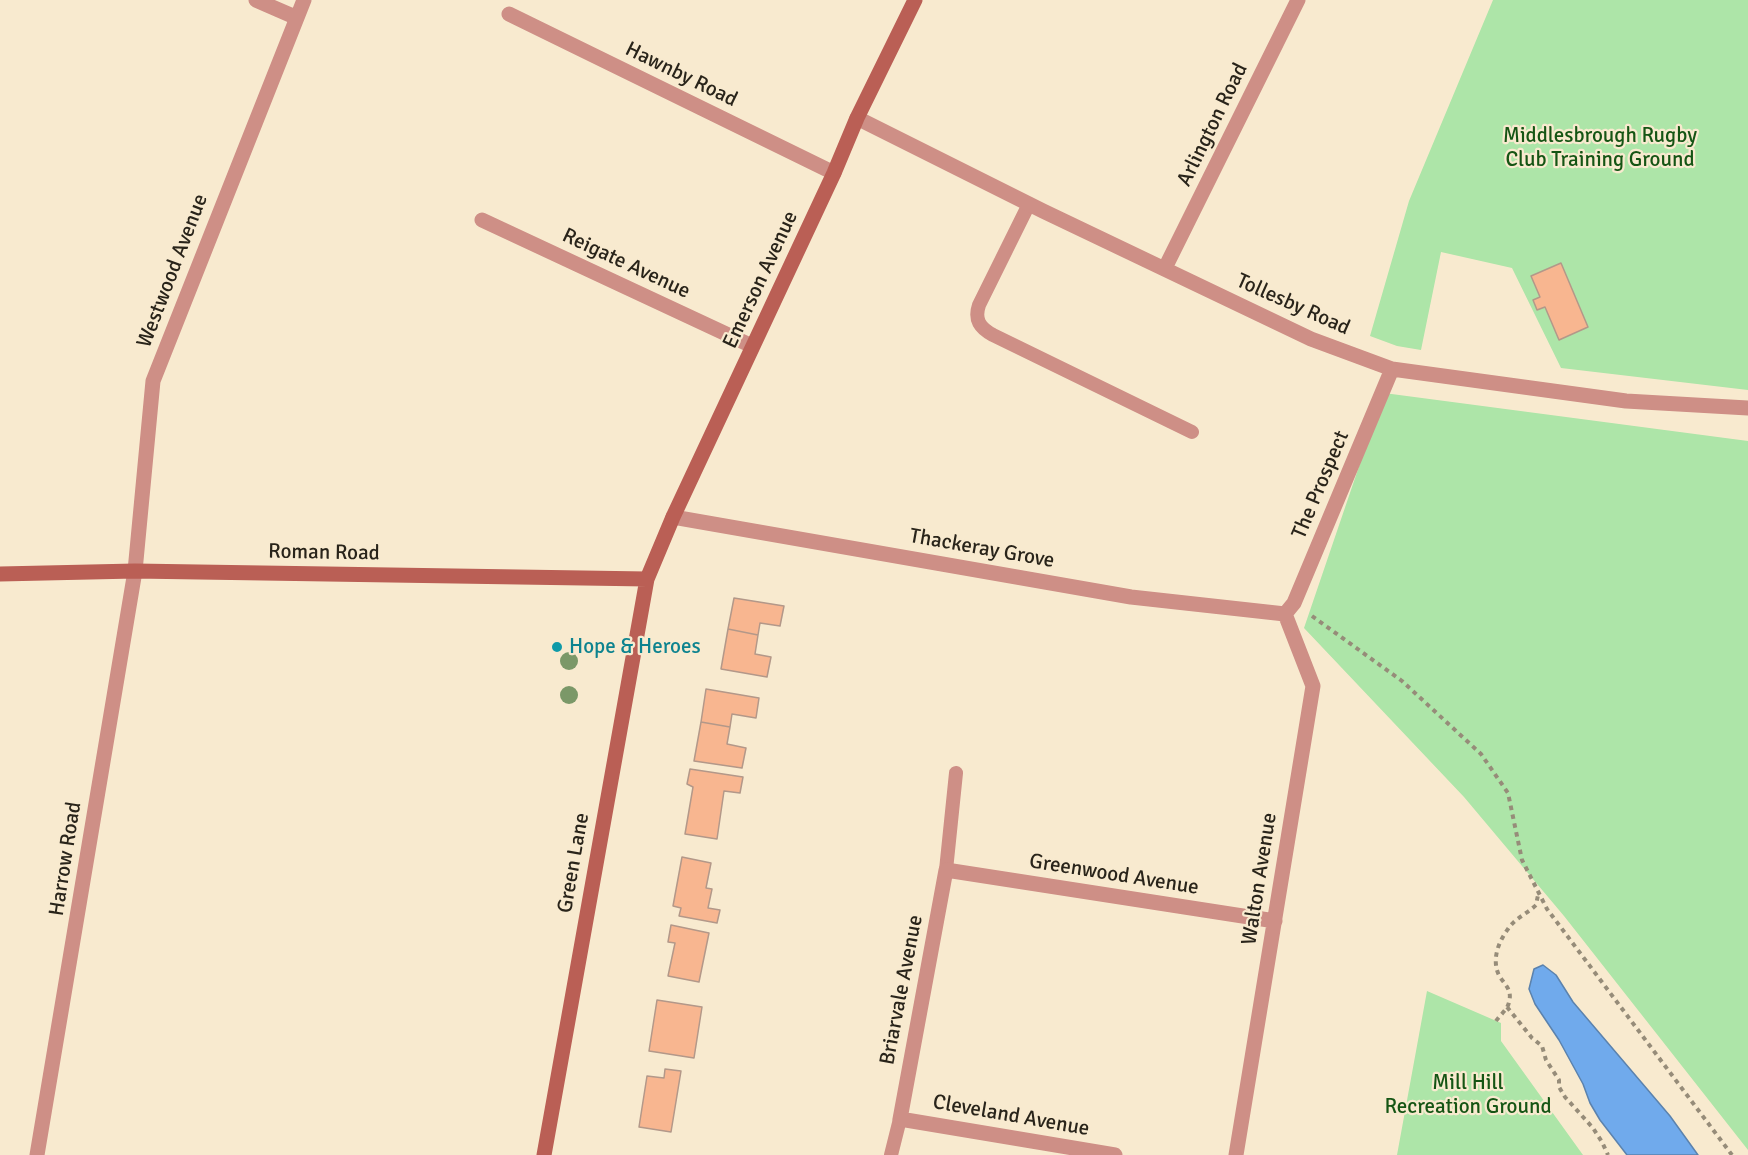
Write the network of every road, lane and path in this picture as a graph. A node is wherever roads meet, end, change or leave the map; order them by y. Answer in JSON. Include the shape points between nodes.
{"nodes":[{"id":1,"x":256,"y":0,"type":"edge"},
{"id":2,"x":304,"y":0,"type":"edge"},
{"id":3,"x":915,"y":0,"type":"edge"},
{"id":4,"x":1298,"y":0,"type":"edge"},
{"id":5,"x":509,"y":14,"type":"dead end"},
{"id":6,"x":295,"y":17,"type":"junction"},
{"id":7,"x":857,"y":118,"type":"junction"},
{"id":8,"x":834,"y":173,"type":"junction"},
{"id":9,"x":1029,"y":204,"type":"junction"},
{"id":10,"x":482,"y":220,"type":"dead end"},
{"id":11,"x":1165,"y":268,"type":"junction"},
{"id":12,"x":752,"y":346,"type":"junction"},
{"id":13,"x":1392,"y":369,"type":"junction"},
{"id":14,"x":1748,"y":408,"type":"edge"},
{"id":15,"x":1192,"y":432,"type":"dead end"},
{"id":16,"x":673,"y":517,"type":"junction"},
{"id":17,"x":135,"y":571,"type":"junction"},
{"id":18,"x":0,"y":574,"type":"edge"},
{"id":19,"x":647,"y":579,"type":"junction"},
{"id":20,"x":1289,"y":608,"type":"junction"},
{"id":21,"x":956,"y":773,"type":"dead end"},
{"id":22,"x":946,"y":870,"type":"junction"},
{"id":23,"x":1538,"y":894,"type":"junction"},
{"id":24,"x":1275,"y":921,"type":"junction"},
{"id":25,"x":1507,"y":1007,"type":"junction"},
{"id":26,"x":1496,"y":1021,"type":"dead end"},
{"id":27,"x":900,"y":1119,"type":"junction"},
{"id":28,"x":37,"y":1155,"type":"edge"},
{"id":29,"x":544,"y":1155,"type":"edge"},
{"id":30,"x":891,"y":1155,"type":"edge"},
{"id":31,"x":1115,"y":1155,"type":"edge"},
{"id":32,"x":1236,"y":1155,"type":"edge"},
{"id":33,"x":1608,"y":1155,"type":"edge"},
{"id":34,"x":1732,"y":1155,"type":"edge"}],
"edges":[{"from":1,"to":6,"type":"street"},
{"from":2,"to":6,"type":"street","name":"Westwood Avenue"},
{"from":3,"to":7,"type":"street","name":"Emerson Avenue"},
{"from":4,"to":11,"type":"street","name":"Arlington Road"},
{"from":5,"to":8,"type":"street","name":"Hawnby Road"},
{"from":6,"to":17,"type":"street","name":"Westwood Avenue","via":[[153,381]]},
{"from":7,"to":8,"type":"street","name":"Emerson Avenue"},
{"from":7,"to":9,"type":"street","name":"Tollesby Road"},
{"from":8,"to":12,"type":"street","name":"Emerson Avenue"},
{"from":9,"to":11,"type":"street","name":"Tollesby Road"},
{"from":9,"to":15,"type":"lane","via":[[979,305],[979,324],[993,335]]},
{"from":10,"to":12,"type":"street","name":"Reigate Avenue"},
{"from":11,"to":13,"type":"street","name":"Tollesby Road","via":[[1311,339]]},
{"from":12,"to":16,"type":"street","name":"Emerson Avenue"},
{"from":13,"to":14,"type":"street","name":"Tollesby Road","via":[[1626,402]]},
{"from":13,"to":20,"type":"street","name":"The Prospect"},
{"from":16,"to":19,"type":"street","name":"Emerson Avenue"},
{"from":16,"to":20,"type":"street","name":"Thackeray Grove","via":[[1131,597]]},
{"from":17,"to":18,"type":"street","name":"Roman Road"},
{"from":17,"to":19,"type":"street","name":"Roman Road"},
{"from":17,"to":28,"type":"street","name":"Harrow Road"},
{"from":19,"to":29,"type":"street","name":"Green Lane"},
{"from":20,"to":23,"type":"path","via":[[1402,681],[1481,754],[1508,793],[1522,860]]},
{"from":20,"to":24,"type":"street","name":"Walton Avenue","via":[[1313,686]]},
{"from":21,"to":22,"type":"lane"},
{"from":22,"to":24,"type":"street","name":"Greenwood Avenue"},
{"from":22,"to":27,"type":"street","name":"Briarvale Avenue"},
{"from":23,"to":25,"type":"path","via":[[1536,905],[1515,920],[1496,952],[1498,975],[1509,990]]},
{"from":23,"to":34,"type":"path"},
{"from":24,"to":32,"type":"street","name":"Walton Avenue"},
{"from":25,"to":26,"type":"path"},
{"from":25,"to":33,"type":"path","via":[[1542,1046],[1565,1097],[1593,1128]]},
{"from":27,"to":30,"type":"lane"},
{"from":27,"to":31,"type":"street","name":"Cleveland Avenue"}]}
